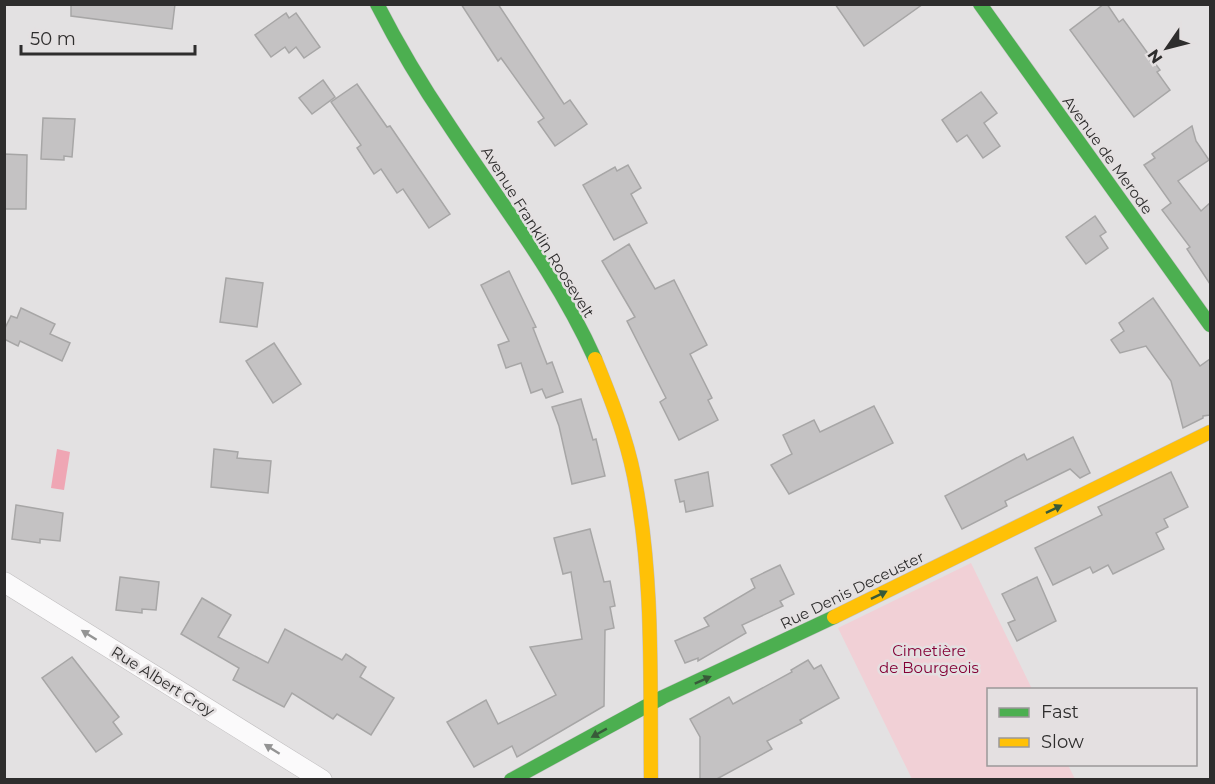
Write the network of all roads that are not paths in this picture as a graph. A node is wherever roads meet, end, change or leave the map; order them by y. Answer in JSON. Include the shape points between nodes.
{"nodes":[{"id":1,"x":377,"y":4,"type":"edge"},
{"id":2,"x":980,"y":4,"type":"edge"},
{"id":3,"x":1210,"y":325,"type":"edge"},
{"id":4,"x":1210,"y":432,"type":"edge"},
{"id":5,"x":4,"y":582,"type":"edge"},
{"id":6,"x":650,"y":705,"type":"junction"},
{"id":7,"x":322,"y":780,"type":"edge"},
{"id":8,"x":511,"y":780,"type":"edge"},
{"id":9,"x":651,"y":780,"type":"edge"}],
"edges":[{"from":1,"to":6,"type":"street","name":"Avenue Franklin Roosevelt","via":[[417,76],[537,254],[595,358],[635,479],[645,550]]},
{"from":2,"to":3,"type":"street","name":"Avenue de Merode"},
{"from":6,"to":4,"type":"street","name":"Rue Denis Deceuster","one_way":true},
{"from":7,"to":5,"type":"street","name":"Rue Albert Croy","one_way":true},
{"from":6,"to":8,"type":"street","name":"Rue Denis Deceuster","one_way":true},
{"from":6,"to":9,"type":"street","name":"Avenue Franklin Roosevelt"}]}
